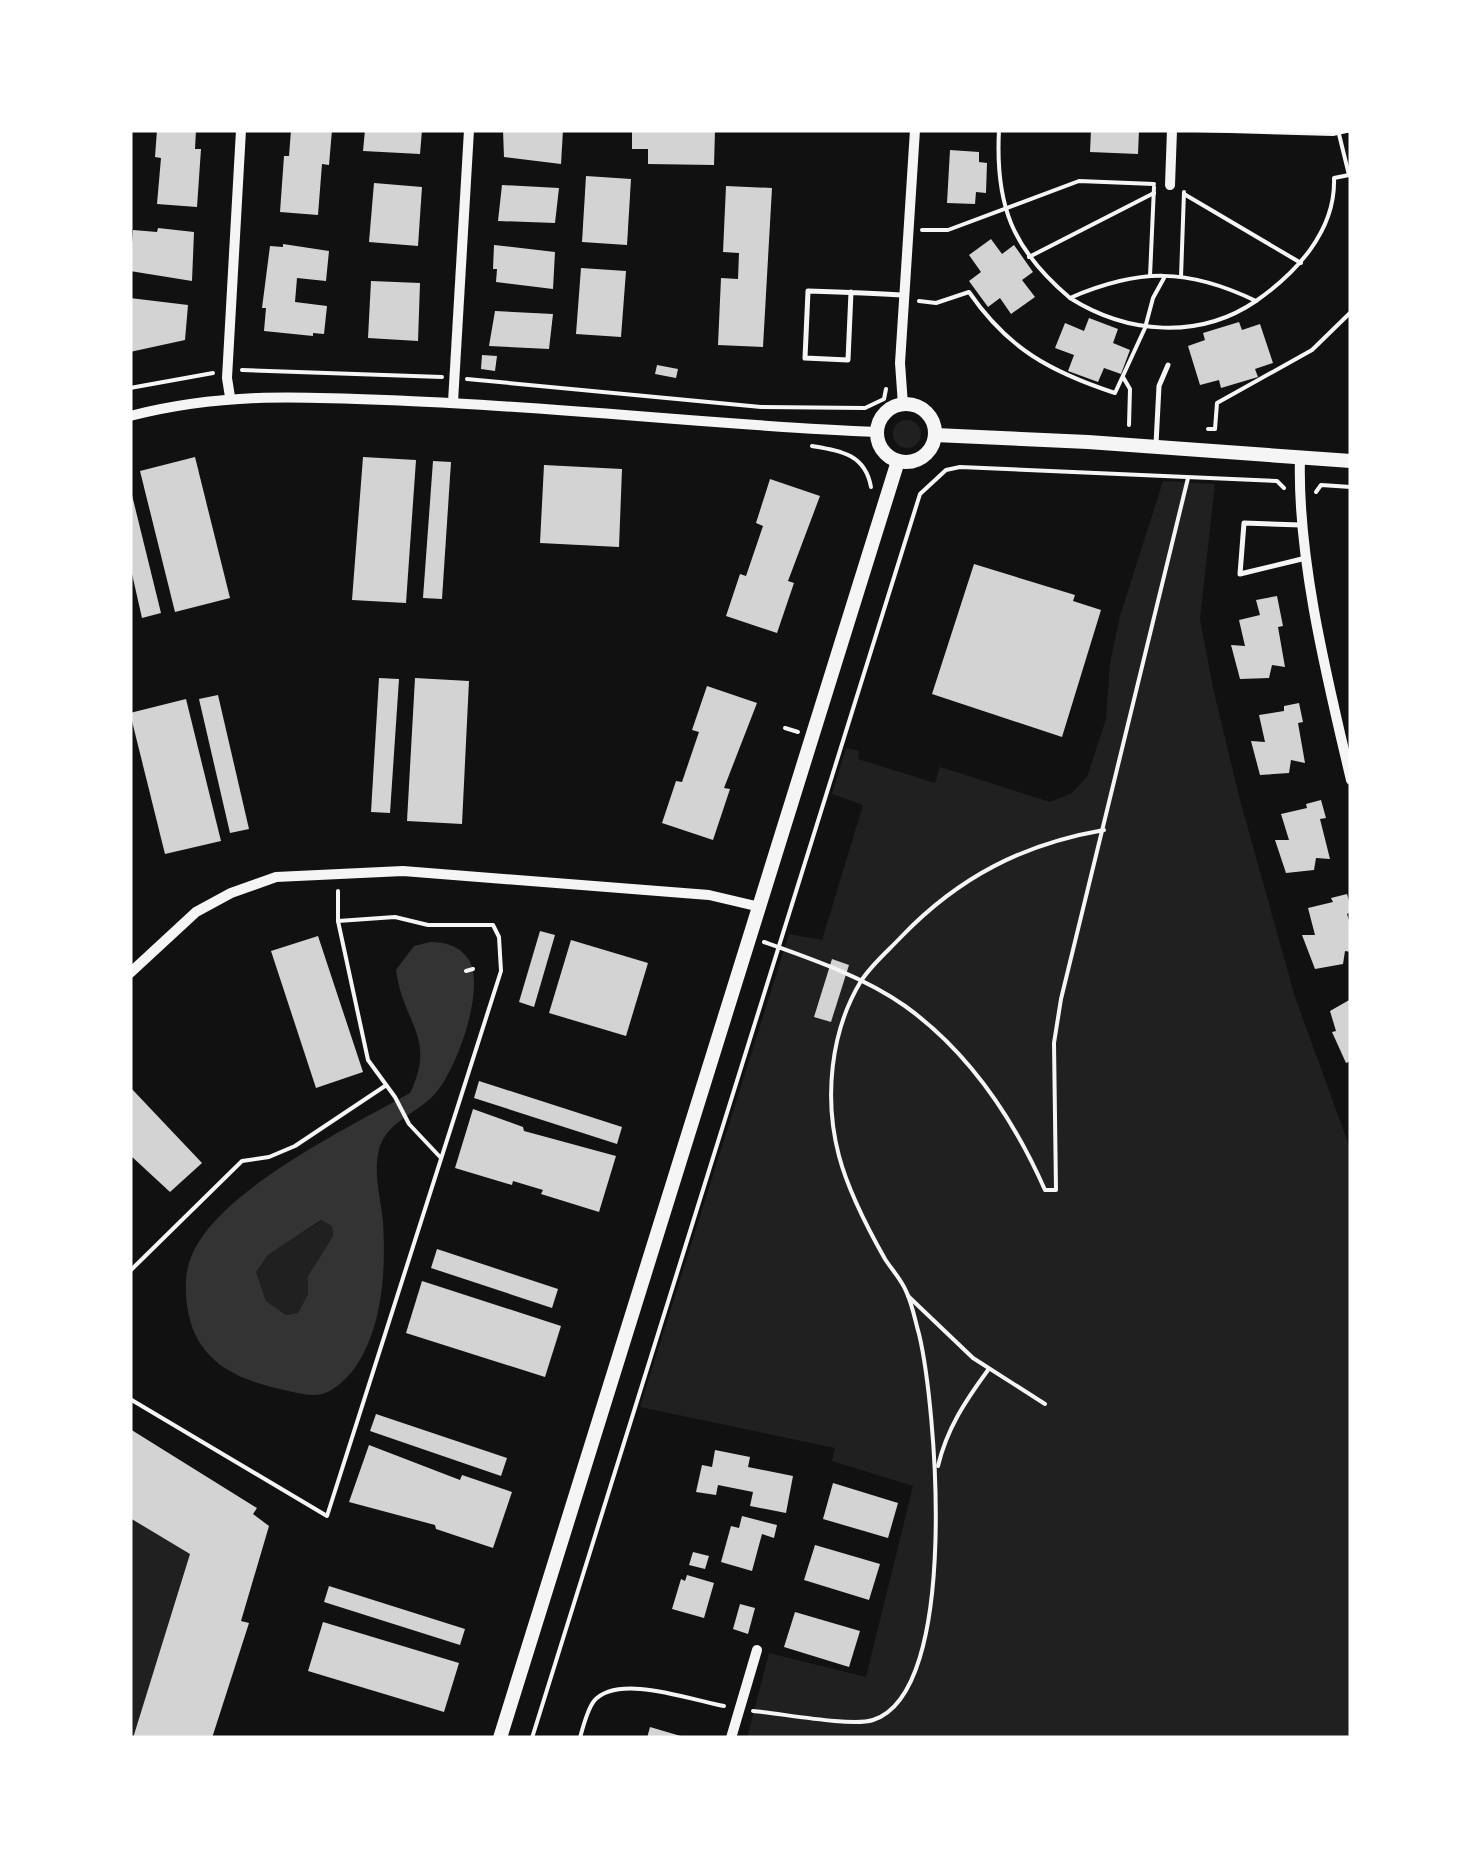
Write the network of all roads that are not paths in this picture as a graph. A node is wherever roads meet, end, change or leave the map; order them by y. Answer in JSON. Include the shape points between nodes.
{"nodes":[{"id":1,"x":242,"y":130,"type":"edge"},
{"id":2,"x":470,"y":130,"type":"edge"},
{"id":3,"x":914,"y":130,"type":"edge"},
{"id":4,"x":1172,"y":130,"type":"edge"},
{"id":5,"x":1170,"y":185,"type":"road end"},
{"id":6,"x":851,"y":292,"type":"junction"},
{"id":7,"x":904,"y":298,"type":"junction"},
{"id":8,"x":1168,"y":365,"type":"dead end"},
{"id":9,"x":230,"y":397,"type":"junction"},
{"id":10,"x":452,"y":402,"type":"junction"},
{"id":11,"x":903,"y":405,"type":"junction"},
{"id":12,"x":130,"y":416,"type":"edge"},
{"id":13,"x":877,"y":432,"type":"junction"},
{"id":14,"x":935,"y":435,"type":"junction"},
{"id":15,"x":1156,"y":448,"type":"junction"},
{"id":16,"x":1300,"y":458,"type":"junction"},
{"id":17,"x":1351,"y":460,"type":"edge"},
{"id":18,"x":898,"y":461,"type":"junction"},
{"id":19,"x":1301,"y":524,"type":"junction"},
{"id":20,"x":1307,"y":558,"type":"junction"},
{"id":21,"x":1351,"y":780,"type":"edge"},
{"id":22,"x":760,"y":907,"type":"junction"},
{"id":23,"x":130,"y":973,"type":"edge"},
{"id":24,"x":757,"y":1650,"type":"dead end"},
{"id":25,"x":500,"y":1738,"type":"edge"},
{"id":26,"x":731,"y":1738,"type":"edge"}],
"edges":[{"from":1,"to":9,"type":"street"},
{"from":2,"to":10,"type":"street"},
{"from":3,"to":7,"type":"street"},
{"from":4,"to":5,"type":"street"},
{"from":6,"to":6,"type":"lane","via":[[808,291],[806,358],[848,360]]},
{"from":6,"to":7,"type":"lane"},
{"from":7,"to":11,"type":"street"},
{"from":8,"to":15,"type":"lane","via":[[1158,386]]},
{"from":9,"to":10,"type":"street"},
{"from":9,"to":12,"type":"street"},
{"from":10,"to":13,"type":"street"},
{"from":11,"to":13,"type":"street","via":[[888,411]]},
{"from":11,"to":14,"type":"street","via":[[922,410]]},
{"from":13,"to":18,"type":"street","via":[[883,450]]},
{"from":14,"to":15,"type":"street"},
{"from":14,"to":18,"type":"street","via":[[916,461]]},
{"from":15,"to":16,"type":"street"},
{"from":16,"to":17,"type":"street"},
{"from":16,"to":19,"type":"street"},
{"from":18,"to":22,"type":"street"},
{"from":19,"to":20,"type":"street"},
{"from":19,"to":20,"type":"lane","via":[[1244,524],[1240,574]]},
{"from":20,"to":21,"type":"street"},
{"from":22,"to":23,"type":"street","via":[[708,895],[403,871],[276,877],[196,912]]},
{"from":22,"to":25,"type":"street"},
{"from":24,"to":26,"type":"street"}]}
